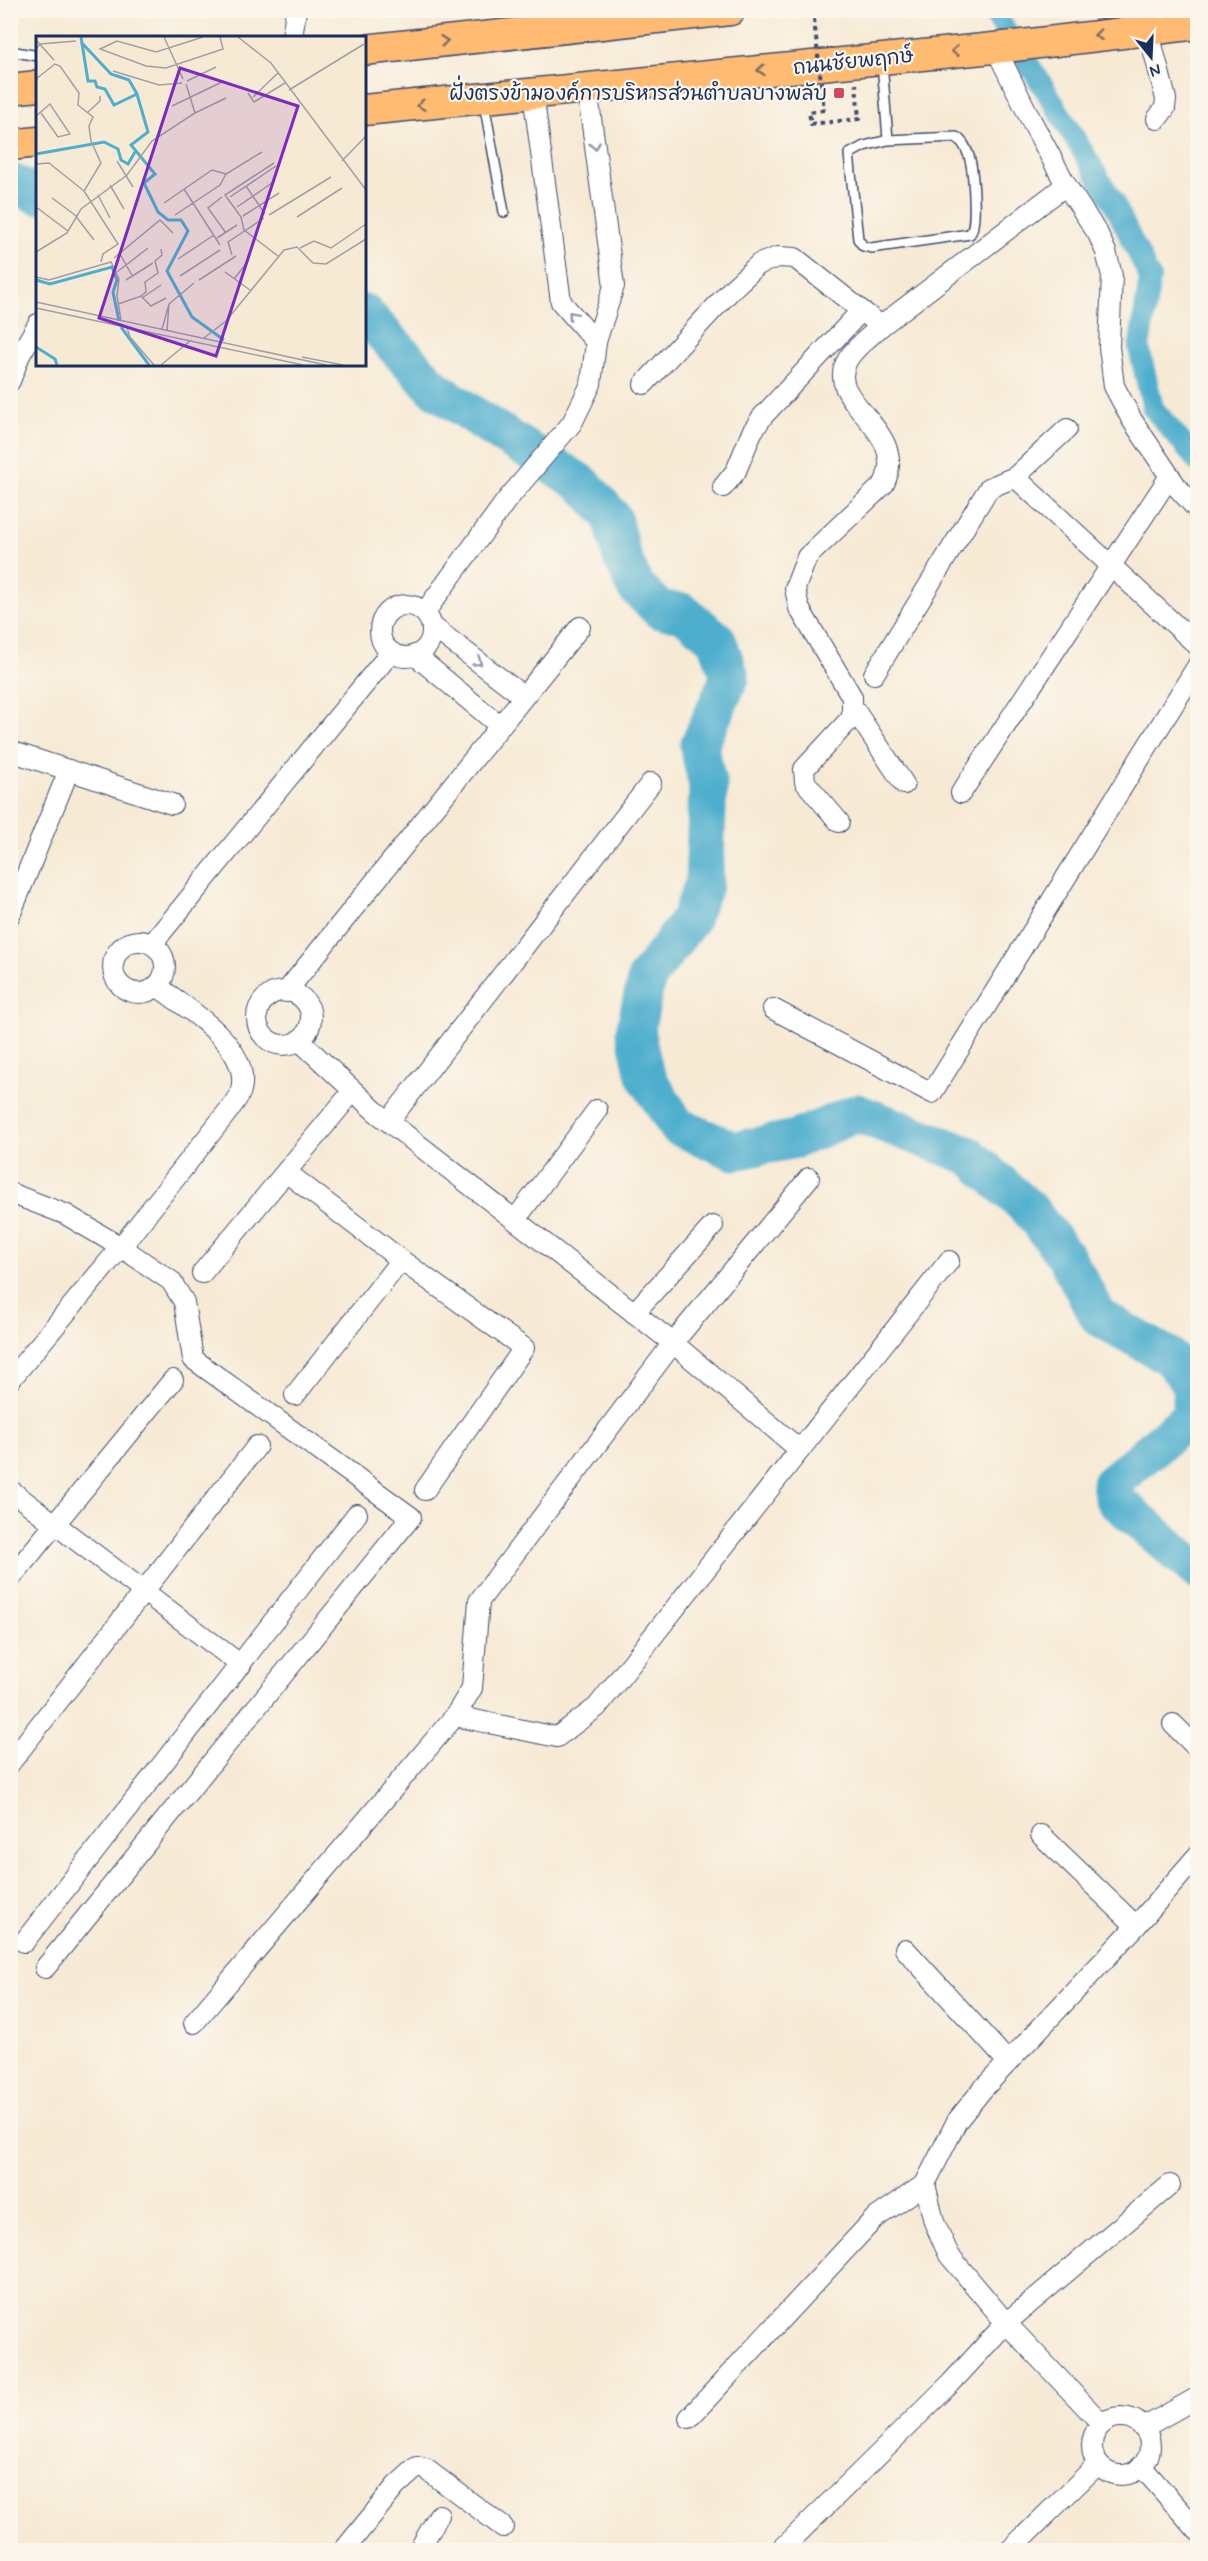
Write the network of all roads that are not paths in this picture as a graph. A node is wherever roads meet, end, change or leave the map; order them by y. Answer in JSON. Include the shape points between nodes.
{"nodes":[{"id":1,"x":296,"y":10,"type":"edge"},
{"id":2,"x":730,"y":10,"type":"edge"},
{"id":3,"x":623,"y":16,"type":"edge"},
{"id":4,"x":1197,"y":24,"type":"edge"},
{"id":5,"x":1148,"y":29,"type":"junction"},
{"id":6,"x":292,"y":36,"type":"edge"},
{"id":7,"x":1005,"y":46,"type":"junction"},
{"id":8,"x":366,"y":50,"type":"edge"},
{"id":9,"x":10,"y":51,"type":"edge"},
{"id":10,"x":36,"y":56,"type":"edge"},
{"id":11,"x":867,"y":59,"type":"junction"},
{"id":12,"x":36,"y":86,"type":"edge"},
{"id":13,"x":587,"y":88,"type":"junction"},
{"id":14,"x":10,"y":89,"type":"edge"},
{"id":15,"x":533,"y":93,"type":"junction"},
{"id":16,"x":483,"y":98,"type":"junction"},
{"id":17,"x":366,"y":110,"type":"edge"},
{"id":18,"x":1157,"y":119,"type":"dead end"},
{"id":19,"x":888,"y":140,"type":"junction"},
{"id":20,"x":36,"y":142,"type":"edge"},
{"id":21,"x":10,"y":145,"type":"edge"},
{"id":22,"x":1066,"y":184,"type":"junction"},
{"id":23,"x":504,"y":212,"type":"dead end"},
{"id":24,"x":861,"y":311,"type":"junction"},
{"id":25,"x":881,"y":326,"type":"junction"},
{"id":26,"x":36,"y":327,"type":"edge"},
{"id":27,"x":596,"y":342,"type":"junction"},
{"id":28,"x":10,"y":381,"type":"edge"},
{"id":29,"x":644,"y":384,"type":"dead end"},
{"id":30,"x":1067,"y":429,"type":"dead end"},
{"id":31,"x":1170,"y":476,"type":"junction"},
{"id":32,"x":1015,"y":477,"type":"junction"},
{"id":33,"x":723,"y":487,"type":"dead end"},
{"id":34,"x":1197,"y":510,"type":"edge"},
{"id":35,"x":1111,"y":565,"type":"junction"},
{"id":36,"x":429,"y":620,"type":"junction"},
{"id":37,"x":580,"y":627,"type":"dead end"},
{"id":38,"x":1197,"y":646,"type":"edge"},
{"id":39,"x":391,"y":652,"type":"junction"},
{"id":40,"x":415,"y":656,"type":"junction"},
{"id":41,"x":1197,"y":665,"type":"edge"},
{"id":42,"x":874,"y":674,"type":"dead end"},
{"id":43,"x":523,"y":696,"type":"junction"},
{"id":44,"x":852,"y":706,"type":"junction"},
{"id":45,"x":499,"y":725,"type":"junction"},
{"id":46,"x":10,"y":751,"type":"edge"},
{"id":47,"x":69,"y":770,"type":"junction"},
{"id":48,"x":651,"y":783,"type":"dead end"},
{"id":49,"x":904,"y":784,"type":"dead end"},
{"id":50,"x":961,"y":793,"type":"dead end"},
{"id":51,"x":172,"y":804,"type":"dead end"},
{"id":52,"x":839,"y":822,"type":"dead end"},
{"id":53,"x":10,"y":915,"type":"edge"},
{"id":54,"x":152,"y":944,"type":"junction"},
{"id":55,"x":157,"y":986,"type":"junction"},
{"id":56,"x":286,"y":992,"type":"junction"},
{"id":57,"x":773,"y":1009,"type":"dead end"},
{"id":58,"x":299,"y":1040,"type":"junction"},
{"id":59,"x":353,"y":1091,"type":"junction"},
{"id":60,"x":597,"y":1110,"type":"dead end"},
{"id":61,"x":389,"y":1121,"type":"junction"},
{"id":62,"x":286,"y":1172,"type":"junction"},
{"id":63,"x":809,"y":1178,"type":"dead end"},
{"id":64,"x":10,"y":1193,"type":"edge"},
{"id":65,"x":515,"y":1220,"type":"junction"},
{"id":66,"x":713,"y":1226,"type":"dead end"},
{"id":67,"x":121,"y":1247,"type":"junction"},
{"id":68,"x":401,"y":1260,"type":"junction"},
{"id":69,"x":949,"y":1261,"type":"dead end"},
{"id":70,"x":202,"y":1273,"type":"dead end"},
{"id":71,"x":634,"y":1313,"type":"junction"},
{"id":72,"x":673,"y":1343,"type":"junction"},
{"id":73,"x":10,"y":1380,"type":"edge"},
{"id":74,"x":173,"y":1380,"type":"dead end"},
{"id":75,"x":294,"y":1395,"type":"dead end"},
{"id":76,"x":257,"y":1446,"type":"dead end"},
{"id":77,"x":800,"y":1450,"type":"junction"},
{"id":78,"x":10,"y":1490,"type":"edge"},
{"id":79,"x":424,"y":1490,"type":"dead end"},
{"id":80,"x":357,"y":1514,"type":"dead end"},
{"id":81,"x":55,"y":1524,"type":"junction"},
{"id":82,"x":10,"y":1579,"type":"edge"},
{"id":83,"x":144,"y":1592,"type":"junction"},
{"id":84,"x":241,"y":1665,"type":"junction"},
{"id":85,"x":455,"y":1716,"type":"junction"},
{"id":86,"x":1173,"y":1724,"type":"dead end"},
{"id":87,"x":1197,"y":1749,"type":"edge"},
{"id":88,"x":10,"y":1763,"type":"edge"},
{"id":89,"x":1041,"y":1835,"type":"dead end"},
{"id":90,"x":1197,"y":1855,"type":"edge"},
{"id":91,"x":1136,"y":1926,"type":"junction"},
{"id":92,"x":24,"y":1942,"type":"dead end"},
{"id":93,"x":905,"y":1949,"type":"dead end"},
{"id":94,"x":45,"y":1968,"type":"dead end"},
{"id":95,"x":194,"y":2023,"type":"dead end"},
{"id":96,"x":1008,"y":2062,"type":"junction"},
{"id":97,"x":925,"y":2184,"type":"junction"},
{"id":98,"x":1170,"y":2186,"type":"dead end"},
{"id":99,"x":1006,"y":2323,"type":"junction"},
{"id":100,"x":1197,"y":2397,"type":"edge"},
{"id":101,"x":689,"y":2418,"type":"dead end"},
{"id":102,"x":1102,"y":2424,"type":"junction"},
{"id":103,"x":1143,"y":2428,"type":"junction"},
{"id":104,"x":1098,"y":2464,"type":"junction"},
{"id":105,"x":1141,"y":2466,"type":"junction"},
{"id":106,"x":439,"y":2515,"type":"dead end"},
{"id":107,"x":503,"y":2527,"type":"dead end"},
{"id":108,"x":1197,"y":2531,"type":"edge"},
{"id":109,"x":344,"y":2550,"type":"edge"},
{"id":110,"x":419,"y":2550,"type":"edge"},
{"id":111,"x":781,"y":2550,"type":"edge"},
{"id":112,"x":1010,"y":2550,"type":"edge"}],
"edges":[{"from":1,"to":6,"type":"street"},
{"from":2,"to":3,"type":"main road"},
{"from":8,"to":3,"type":"main road","one_way":true},
{"from":4,"to":5,"type":"main road","name":"ถนนชัยพฤกษ์"},
{"from":5,"to":7,"type":"main road","name":"ถนนชัยพฤกษ์","one_way":true},
{"from":5,"to":18,"type":"street","via":[[1166,99]]},
{"from":7,"to":11,"type":"main road","name":"ถนนชัยพฤกษ์","one_way":true},
{"from":7,"to":22,"type":"street"},
{"from":9,"to":10,"type":"lane"},
{"from":11,"to":13,"type":"main road","name":"ถนนชัยพฤกษ์","one_way":true},
{"from":11,"to":19,"type":"lane"},
{"from":12,"to":14,"type":"main road"},
{"from":13,"to":15,"type":"main road","name":"ถนนชัยพฤกษ์"},
{"from":13,"to":27,"type":"street","one_way":true,"via":[[615,286]]},
{"from":15,"to":16,"type":"main road","name":"ถนนชัยพฤกษ์"},
{"from":27,"to":15,"type":"street","one_way":true,"via":[[561,302]]},
{"from":16,"to":17,"type":"main road","name":"ถนนชัยพฤกษ์","one_way":true},
{"from":16,"to":23,"type":"lane"},
{"from":19,"to":19,"type":"lane","via":[[849,154],[858,238],[863,246],[970,234],[975,220],[971,162],[962,141],[956,137]]},
{"from":20,"to":21,"type":"main road"},
{"from":22,"to":25,"type":"street"},
{"from":22,"to":31,"type":"street","via":[[1098,234],[1112,276],[1109,347],[1114,386]]},
{"from":24,"to":25,"type":"street"},
{"from":24,"to":29,"type":"street","via":[[795,258],[778,257],[759,264],[733,288]]},
{"from":24,"to":33,"type":"street","via":[[763,416],[736,471]]},
{"from":25,"to":44,"type":"street","via":[[847,360],[843,380],[850,398],[885,442],[890,471],[884,484],[807,557],[795,588],[799,608],[846,684]]},
{"from":26,"to":28,"type":"street"},
{"from":27,"to":36,"type":"street","via":[[591,384],[572,423],[506,501]]},
{"from":30,"to":32,"type":"street"},
{"from":31,"to":34,"type":"street"},
{"from":31,"to":35,"type":"street"},
{"from":32,"to":35,"type":"street"},
{"from":32,"to":42,"type":"street","via":[[989,488]]},
{"from":35,"to":38,"type":"street"},
{"from":35,"to":50,"type":"street"},
{"from":36,"to":39,"type":"street","via":[[409,604],[385,615],[381,639]]},
{"from":36,"to":40,"type":"street","via":[[429,644]]},
{"from":36,"to":43,"type":"street","one_way":true},
{"from":37,"to":43,"type":"street"},
{"from":39,"to":40,"type":"street"},
{"from":39,"to":54,"type":"street"},
{"from":40,"to":45,"type":"street"},
{"from":41,"to":57,"type":"street","via":[[932,1093]]},
{"from":43,"to":45,"type":"street"},
{"from":44,"to":49,"type":"street"},
{"from":44,"to":52,"type":"street","via":[[852,717],[804,769],[805,782]]},
{"from":45,"to":56,"type":"street"},
{"from":46,"to":47,"type":"street"},
{"from":47,"to":51,"type":"street"},
{"from":47,"to":53,"type":"street"},
{"from":48,"to":61,"type":"street"},
{"from":54,"to":55,"type":"street","via":[[165,964]]},
{"from":54,"to":55,"type":"street","via":[[136,942],[121,949],[114,974],[132,992],[141,993]]},
{"from":55,"to":67,"type":"street","via":[[222,1036],[234,1052],[241,1090]]},
{"from":56,"to":58,"type":"street","via":[[298,996],[309,1009],[309,1027]]},
{"from":56,"to":58,"type":"street","via":[[265,999],[257,1023],[260,1032],[273,1043],[291,1044]]},
{"from":58,"to":59,"type":"street"},
{"from":59,"to":61,"type":"street"},
{"from":59,"to":62,"type":"street"},
{"from":60,"to":65,"type":"street"},
{"from":61,"to":65,"type":"street"},
{"from":62,"to":68,"type":"street"},
{"from":62,"to":70,"type":"street"},
{"from":63,"to":72,"type":"street"},
{"from":64,"to":67,"type":"street","via":[[65,1214]]},
{"from":65,"to":71,"type":"street"},
{"from":66,"to":71,"type":"street"},
{"from":67,"to":73,"type":"street"},
{"from":67,"to":94,"type":"street","via":[[171,1281],[184,1302],[193,1359],[411,1517]]},
{"from":68,"to":75,"type":"street"},
{"from":68,"to":79,"type":"street","via":[[524,1348]]},
{"from":69,"to":77,"type":"street"},
{"from":71,"to":72,"type":"street"},
{"from":72,"to":77,"type":"street"},
{"from":72,"to":85,"type":"street","via":[[479,1601],[472,1688]]},
{"from":74,"to":81,"type":"street"},
{"from":76,"to":83,"type":"street"},
{"from":77,"to":85,"type":"street","via":[[597,1707],[557,1737]]},
{"from":78,"to":81,"type":"street"},
{"from":80,"to":84,"type":"street"},
{"from":81,"to":82,"type":"street"},
{"from":81,"to":83,"type":"street"},
{"from":83,"to":84,"type":"street"},
{"from":83,"to":88,"type":"street"},
{"from":84,"to":92,"type":"street"},
{"from":85,"to":95,"type":"street"},
{"from":86,"to":87,"type":"street"},
{"from":89,"to":91,"type":"street"},
{"from":90,"to":91,"type":"street"},
{"from":91,"to":96,"type":"street"},
{"from":93,"to":96,"type":"street"},
{"from":96,"to":97,"type":"street","via":[[957,2121]]},
{"from":97,"to":99,"type":"street","via":[[934,2222],[949,2255]]},
{"from":97,"to":101,"type":"street","via":[[874,2219]]},
{"from":98,"to":99,"type":"street"},
{"from":99,"to":102,"type":"street"},
{"from":99,"to":111,"type":"street","via":[[951,2383]]},
{"from":100,"to":103,"type":"street"},
{"from":102,"to":103,"type":"street","via":[[1128,2418]]},
{"from":102,"to":104,"type":"street","via":[[1092,2448]]},
{"from":103,"to":105,"type":"street","via":[[1149,2452]]},
{"from":104,"to":105,"type":"street","via":[[1114,2474],[1133,2472]]},
{"from":104,"to":112,"type":"street"},
{"from":105,"to":108,"type":"street"},
{"from":106,"to":110,"type":"street"},
{"from":107,"to":109,"type":"street","via":[[426,2469],[417,2467],[396,2486]]}]}
